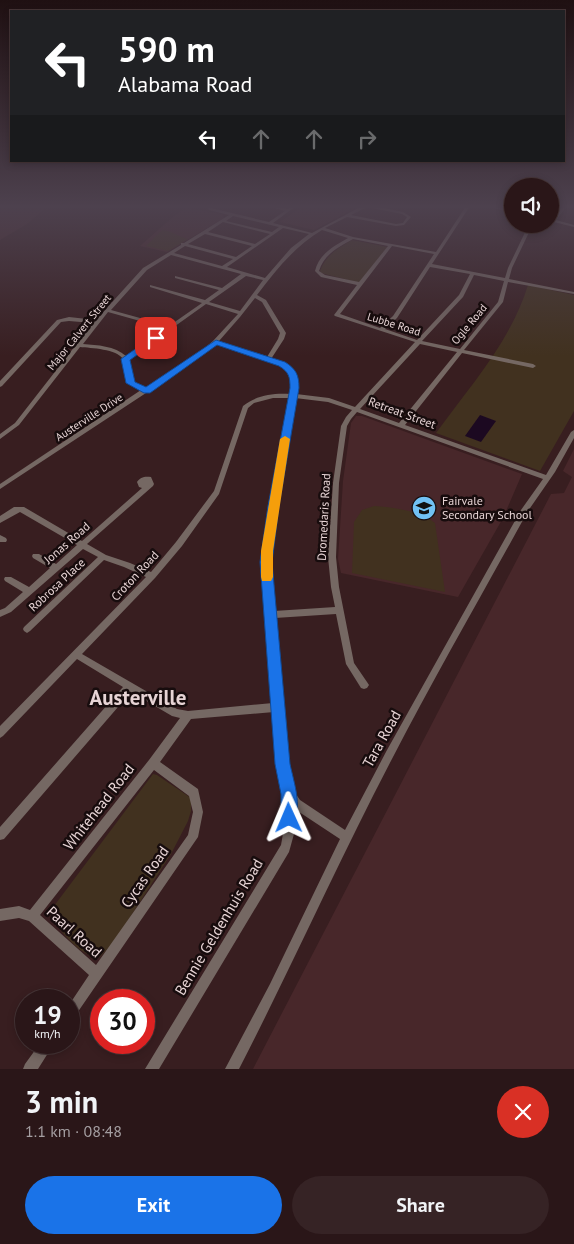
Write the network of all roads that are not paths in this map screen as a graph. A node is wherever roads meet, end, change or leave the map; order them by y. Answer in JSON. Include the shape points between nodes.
{"nodes":[{"id":1,"x":164,"y":256,"type":"edge"},
{"id":2,"x":179,"y":256,"type":"edge"},
{"id":3,"x":228,"y":256,"type":"edge"},
{"id":4,"x":239,"y":256,"type":"edge"},
{"id":5,"x":287,"y":256,"type":"edge"},
{"id":6,"x":325,"y":256,"type":"edge"},
{"id":7,"x":382,"y":256,"type":"edge"},
{"id":8,"x":434,"y":256,"type":"edge"},
{"id":9,"x":515,"y":256,"type":"edge"},
{"id":10,"x":236,"y":258,"type":"junction"},
{"id":11,"x":429,"y":265,"type":"junction"},
{"id":12,"x":223,"y":268,"type":"junction"},
{"id":13,"x":245,"y":274,"type":"junction"},
{"id":14,"x":472,"y":274,"type":"junction"},
{"id":15,"x":177,"y":277,"type":"dead end"},
{"id":16,"x":267,"y":280,"type":"junction"},
{"id":17,"x":508,"y":280,"type":"junction"},
{"id":18,"x":360,"y":284,"type":"junction"},
{"id":19,"x":152,"y":286,"type":"dead end"},
{"id":20,"x":223,"y":290,"type":"junction"},
{"id":21,"x":574,"y":293,"type":"edge"},
{"id":22,"x":254,"y":295,"type":"junction"},
{"id":23,"x":206,"y":302,"type":"junction"},
{"id":24,"x":109,"y":310,"type":"junction"},
{"id":25,"x":241,"y":313,"type":"junction"},
{"id":26,"x":97,"y":322,"type":"junction"},
{"id":27,"x":170,"y":328,"type":"junction"},
{"id":28,"x":381,"y":330,"type":"junction"},
{"id":29,"x":216,"y":342,"type":"junction"},
{"id":30,"x":418,"y":342,"type":"junction"},
{"id":31,"x":80,"y":345,"type":"junction"},
{"id":32,"x":459,"y":350,"type":"junction"},
{"id":33,"x":126,"y":359,"type":"junction"},
{"id":34,"x":268,"y":359,"type":"junction"},
{"id":35,"x":533,"y":366,"type":"dead end"},
{"id":36,"x":0,"y":385,"type":"edge"},
{"id":37,"x":147,"y":391,"type":"junction"},
{"id":38,"x":293,"y":396,"type":"junction"},
{"id":39,"x":245,"y":407,"type":"joint"},
{"id":40,"x":357,"y":409,"type":"junction"},
{"id":41,"x":401,"y":425,"type":"junction"},
{"id":42,"x":574,"y":432,"type":"edge"},
{"id":43,"x":0,"y":437,"type":"edge"},
{"id":44,"x":548,"y":478,"type":"junction"},
{"id":45,"x":146,"y":486,"type":"dead end"},
{"id":46,"x":0,"y":487,"type":"edge"},
{"id":47,"x":0,"y":520,"type":"edge"},
{"id":48,"x":82,"y":544,"type":"junction"},
{"id":49,"x":36,"y":556,"type":"dead end"},
{"id":50,"x":103,"y":558,"type":"junction"},
{"id":51,"x":56,"y":568,"type":"junction"},
{"id":52,"x":152,"y":576,"type":"junction"},
{"id":53,"x":8,"y":579,"type":"dead end"},
{"id":54,"x":29,"y":591,"type":"junction"},
{"id":55,"x":339,"y":610,"type":"junction"},
{"id":56,"x":1,"y":614,"type":"edge"},
{"id":57,"x":270,"y":615,"type":"junction"},
{"id":58,"x":27,"y":628,"type":"dead end"},
{"id":59,"x":77,"y":655,"type":"junction"},
{"id":60,"x":364,"y":685,"type":"dead end"},
{"id":61,"x":130,"y":686,"type":"junction"},
{"id":62,"x":278,"y":707,"type":"junction"},
{"id":63,"x":188,"y":715,"type":"junction"},
{"id":64,"x":0,"y":733,"type":"edge"},
{"id":65,"x":153,"y":763,"type":"junction"},
{"id":66,"x":289,"y":794,"type":"junction"},
{"id":67,"x":0,"y":835,"type":"edge"},
{"id":68,"x":347,"y":837,"type":"junction"},
{"id":69,"x":0,"y":915,"type":"edge"},
{"id":70,"x":32,"y":916,"type":"junction"},
{"id":71,"x":98,"y":974,"type":"junction"},
{"id":72,"x":80,"y":999,"type":"edge"},
{"id":73,"x":41,"y":1054,"type":"edge"},
{"id":74,"x":30,"y":1069,"type":"edge"},
{"id":75,"x":152,"y":1069,"type":"edge"},
{"id":76,"x":232,"y":1069,"type":"edge"}],
"edges":[{"from":1,"to":24,"type":"street","name":"Major Calvert Street","via":[[147,267]]},
{"from":2,"to":12,"type":"street"},
{"from":3,"to":10,"type":"street"},
{"from":4,"to":10,"type":"street"},
{"from":5,"to":16,"type":"street","name":"Austerville Drive"},
{"from":6,"to":18,"type":"street","via":[[317,267],[323,276]]},
{"from":7,"to":18,"type":"street","name":"Lubbe Road"},
{"from":8,"to":11,"type":"street"},
{"from":9,"to":17,"type":"street","name":"Ogle Road"},
{"from":10,"to":12,"type":"street"},
{"from":11,"to":14,"type":"street"},
{"from":11,"to":28,"type":"street","via":[[395,317]]},
{"from":12,"to":13,"type":"street"},
{"from":13,"to":16,"type":"street"},
{"from":13,"to":20,"type":"street"},
{"from":14,"to":17,"type":"street"},
{"from":14,"to":30,"type":"street","name":"Dromedaris Road","via":[[461,296]]},
{"from":15,"to":20,"type":"street"},
{"from":16,"to":22,"type":"street","name":"Austerville Drive"},
{"from":17,"to":21,"type":"street"},
{"from":17,"to":32,"type":"street","name":"Ogle Road","via":[[498,306]]},
{"from":18,"to":28,"type":"street","name":"Lubbe Road","via":[[337,315]]},
{"from":19,"to":23,"type":"street"},
{"from":20,"to":23,"type":"street"},
{"from":22,"to":25,"type":"street","name":"Austerville Drive"},
{"from":22,"to":34,"type":"street","via":[[264,300],[283,333]]},
{"from":23,"to":25,"type":"street"},
{"from":23,"to":27,"type":"street"},
{"from":24,"to":26,"type":"street","name":"Major Calvert Street"},
{"from":24,"to":27,"type":"street"},
{"from":25,"to":29,"type":"street","name":"Austerville Drive"},
{"from":26,"to":31,"type":"street","name":"Major Calvert Street"},
{"from":26,"to":36,"type":"street","via":[[59,321]]},
{"from":27,"to":33,"type":"street"},
{"from":28,"to":30,"type":"street","name":"Lubbe Road"},
{"from":29,"to":34,"type":"street"},
{"from":29,"to":37,"type":"street","name":"Austerville Drive"},
{"from":30,"to":32,"type":"street","name":"Lubbe Road"},
{"from":30,"to":40,"type":"street","name":"Dromedaris Road"},
{"from":31,"to":33,"type":"street","via":[[108,349]]},
{"from":31,"to":43,"type":"street","name":"Major Calvert Street","via":[[17,424]]},
{"from":32,"to":35,"type":"street","name":"Lubbe Road"},
{"from":32,"to":41,"type":"street","name":"Ogle Road"},
{"from":33,"to":37,"type":"street","via":[[131,383]]},
{"from":34,"to":38,"type":"street","name":"Bennie Geldenhuis Road","via":[[287,366],[292,372],[295,381]]},
{"from":37,"to":46,"type":"street","name":"Austerville Drive"},
{"from":38,"to":39,"type":"street","name":"Retreat Street","via":[[259,399]]},
{"from":38,"to":40,"type":"street","name":"Retreat Street","via":[[329,400]]},
{"from":38,"to":57,"type":"street","name":"Bennie Geldenhuis Road","via":[[267,551]]},
{"from":39,"to":52,"type":"street","name":"Croton Road","via":[[217,492]]},
{"from":40,"to":41,"type":"street","name":"Retreat Street"},
{"from":40,"to":55,"type":"street","name":"Dromedaris Road","via":[[344,426],[336,483],[332,549]]},
{"from":41,"to":44,"type":"street","name":"Retreat Street"},
{"from":42,"to":44,"type":"street","name":"Tara Road"},
{"from":44,"to":68,"type":"street","name":"Tara Road","via":[[525,510]]},
{"from":45,"to":48,"type":"street","name":"Jonas Road"},
{"from":47,"to":48,"type":"street","via":[[19,508]]},
{"from":48,"to":50,"type":"street"},
{"from":48,"to":51,"type":"street","name":"Jonas Road"},
{"from":49,"to":51,"type":"street"},
{"from":50,"to":52,"type":"street"},
{"from":50,"to":58,"type":"street","name":"Robrosa Place"},
{"from":51,"to":54,"type":"street","name":"Jonas Road"},
{"from":52,"to":59,"type":"street","name":"Croton Road"},
{"from":53,"to":54,"type":"street"},
{"from":54,"to":56,"type":"street","name":"Jonas Road"},
{"from":55,"to":57,"type":"street"},
{"from":55,"to":60,"type":"street","name":"Dromedaris Road","via":[[351,667]]},
{"from":57,"to":62,"type":"street","name":"Bennie Geldenhuis Road"},
{"from":59,"to":61,"type":"street"},
{"from":59,"to":64,"type":"street","name":"Croton Road"},
{"from":61,"to":63,"type":"street","via":[[166,709]]},
{"from":61,"to":67,"type":"street"},
{"from":62,"to":63,"type":"street"},
{"from":62,"to":66,"type":"street","name":"Bennie Geldenhuis Road","via":[[284,778]]},
{"from":63,"to":65,"type":"street","name":"Whitehead Road"},
{"from":65,"to":70,"type":"street","name":"Whitehead Road"},
{"from":65,"to":71,"type":"street","name":"Cycas Road","via":[[194,793],[197,823],[188,845]]},
{"from":66,"to":68,"type":"street","via":[[303,809]]},
{"from":66,"to":75,"type":"street","name":"Bennie Geldenhuis Road","via":[[290,832],[285,848]]},
{"from":68,"to":76,"type":"street","name":"Tara Road"},
{"from":69,"to":70,"type":"street","name":"Paarl Road","via":[[19,912]]},
{"from":70,"to":71,"type":"street","name":"Paarl Road"},
{"from":71,"to":72,"type":"street","name":"Cycas Road"},
{"from":73,"to":74,"type":"street"}]}
